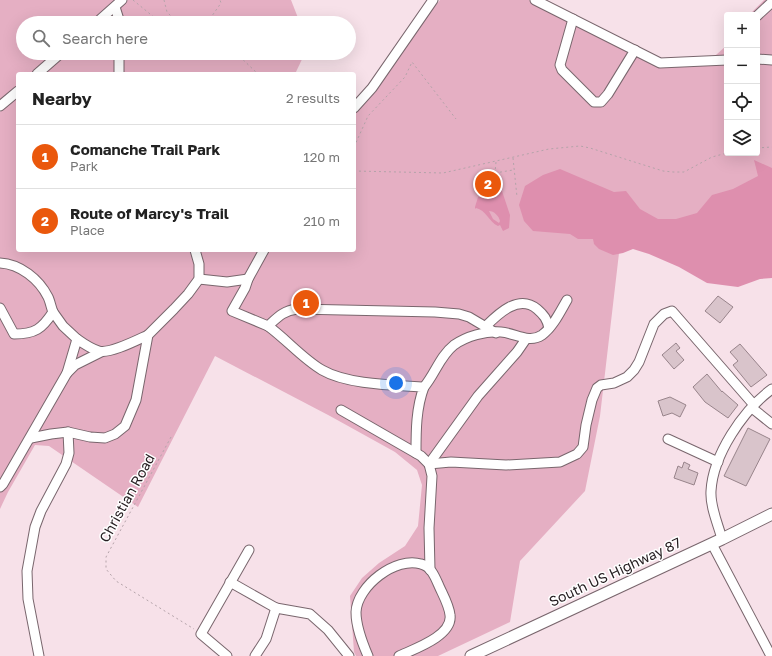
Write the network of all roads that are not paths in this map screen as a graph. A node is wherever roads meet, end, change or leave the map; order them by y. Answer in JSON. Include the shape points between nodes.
{"nodes":[{"id":1,"x":122,"y":0,"type":"edge"},
{"id":2,"x":433,"y":0,"type":"edge"},
{"id":3,"x":534,"y":0,"type":"edge"},
{"id":4,"x":772,"y":2,"type":"edge"},
{"id":5,"x":115,"y":7,"type":"junction"},
{"id":6,"x":760,"y":13,"type":"edge"},
{"id":7,"x":104,"y":16,"type":"edge"},
{"id":8,"x":118,"y":16,"type":"edge"},
{"id":9,"x":573,"y":19,"type":"junction"},
{"id":10,"x":636,"y":50,"type":"junction"},
{"id":11,"x":760,"y":59,"type":"edge"},
{"id":12,"x":53,"y":60,"type":"edge"},
{"id":13,"x":119,"y":60,"type":"edge"},
{"id":14,"x":724,"y":60,"type":"edge"},
{"id":15,"x":772,"y":60,"type":"edge"},
{"id":16,"x":39,"y":72,"type":"edge"},
{"id":17,"x":118,"y":72,"type":"edge"},
{"id":18,"x":16,"y":93,"type":"edge"},
{"id":19,"x":0,"y":106,"type":"edge"},
{"id":20,"x":356,"y":106,"type":"edge"},
{"id":21,"x":196,"y":252,"type":"edge"},
{"id":22,"x":263,"y":252,"type":"edge"},
{"id":23,"x":0,"y":263,"type":"edge"},
{"id":24,"x":199,"y":279,"type":"junction"},
{"id":25,"x":248,"y":280,"type":"junction"},
{"id":26,"x":567,"y":300,"type":"dead end"},
{"id":27,"x":0,"y":308,"type":"edge"},
{"id":28,"x":53,"y":312,"type":"junction"},
{"id":29,"x":268,"y":326,"type":"junction"},
{"id":30,"x":486,"y":326,"type":"junction"},
{"id":31,"x":549,"y":328,"type":"junction"},
{"id":32,"x":496,"y":333,"type":"junction"},
{"id":33,"x":148,"y":335,"type":"junction"},
{"id":34,"x":77,"y":339,"type":"junction"},
{"id":35,"x":526,"y":339,"type":"junction"},
{"id":36,"x":101,"y":352,"type":"junction"},
{"id":37,"x":67,"y":373,"type":"junction"},
{"id":38,"x":424,"y":387,"type":"junction"},
{"id":39,"x":772,"y":388,"type":"edge"},
{"id":40,"x":753,"y":407,"type":"junction"},
{"id":41,"x":341,"y":410,"type":"dead end"},
{"id":42,"x":772,"y":424,"type":"edge"},
{"id":43,"x":68,"y":432,"type":"junction"},
{"id":44,"x":31,"y":438,"type":"junction"},
{"id":45,"x":668,"y":439,"type":"dead end"},
{"id":46,"x":416,"y":453,"type":"junction"},
{"id":47,"x":718,"y":462,"type":"junction"},
{"id":48,"x":429,"y":464,"type":"junction"},
{"id":49,"x":0,"y":487,"type":"edge"},
{"id":50,"x":772,"y":514,"type":"edge"},
{"id":51,"x":722,"y":539,"type":"junction"},
{"id":52,"x":712,"y":544,"type":"junction"},
{"id":53,"x":249,"y":550,"type":"dead end"},
{"id":54,"x":430,"y":570,"type":"junction"},
{"id":55,"x":230,"y":582,"type":"junction"},
{"id":56,"x":276,"y":608,"type":"junction"},
{"id":57,"x":39,"y":656,"type":"edge"},
{"id":58,"x":227,"y":656,"type":"edge"},
{"id":59,"x":255,"y":656,"type":"edge"},
{"id":60,"x":349,"y":656,"type":"edge"},
{"id":61,"x":368,"y":656,"type":"edge"},
{"id":62,"x":399,"y":656,"type":"edge"},
{"id":63,"x":471,"y":656,"type":"edge"},
{"id":64,"x":771,"y":656,"type":"edge"}],
"edges":[{"from":1,"to":5,"type":"street"},
{"from":2,"to":20,"type":"street","via":[[372,88]]},
{"from":3,"to":9,"type":"street"},
{"from":4,"to":6,"type":"street"},
{"from":5,"to":7,"type":"street"},
{"from":5,"to":8,"type":"street"},
{"from":9,"to":10,"type":"street"},
{"from":9,"to":10,"type":"street","via":[[560,65],[594,102],[601,102],[608,94]]},
{"from":10,"to":14,"type":"street","via":[[660,63]]},
{"from":11,"to":15,"type":"street"},
{"from":12,"to":16,"type":"street"},
{"from":13,"to":17,"type":"street"},
{"from":18,"to":19,"type":"street"},
{"from":21,"to":24,"type":"street"},
{"from":22,"to":25,"type":"street"},
{"from":23,"to":28,"type":"street","via":[[19,268],[39,284],[48,297]]},
{"from":24,"to":25,"type":"street","via":[[227,282]]},
{"from":24,"to":33,"type":"street"},
{"from":25,"to":29,"type":"street","via":[[232,311]]},
{"from":26,"to":31,"type":"street"},
{"from":27,"to":28,"type":"street","via":[[14,334],[29,334],[46,324]]},
{"from":28,"to":34,"type":"street"},
{"from":29,"to":30,"type":"street","via":[[278,316],[297,308],[459,314],[470,316]]},
{"from":29,"to":38,"type":"street","via":[[322,370],[333,375],[371,383]]},
{"from":30,"to":31,"type":"street","via":[[498,314],[515,305],[528,303],[545,316]]},
{"from":30,"to":32,"type":"street"},
{"from":31,"to":35,"type":"street","via":[[541,336]]},
{"from":32,"to":35,"type":"street"},
{"from":32,"to":38,"type":"street","via":[[470,336],[455,345],[446,353]]},
{"from":33,"to":36,"type":"street"},
{"from":33,"to":43,"type":"street","via":[[136,400],[125,426],[106,438]]},
{"from":34,"to":36,"type":"street"},
{"from":34,"to":37,"type":"street"},
{"from":35,"to":48,"type":"street","via":[[478,396]]},
{"from":36,"to":37,"type":"street","via":[[75,365]]},
{"from":37,"to":44,"type":"street"},
{"from":38,"to":46,"type":"street","via":[[417,418]]},
{"from":39,"to":40,"type":"street"},
{"from":40,"to":42,"type":"street"},
{"from":40,"to":47,"type":"street","via":[[730,437]]},
{"from":40,"to":48,"type":"street","via":[[672,311],[664,314],[654,324],[634,370],[627,377],[597,388],[586,425],[583,447],[577,454],[560,462],[506,465],[451,462]]},
{"from":41,"to":46,"type":"street"},
{"from":43,"to":44,"type":"street"},
{"from":43,"to":57,"type":"street","via":[[69,453],[66,464],[39,516],[27,570],[28,599]]},
{"from":44,"to":49,"type":"street"},
{"from":45,"to":47,"type":"street"},
{"from":46,"to":48,"type":"street"},
{"from":47,"to":51,"type":"street","via":[[711,492]]},
{"from":48,"to":54,"type":"street","via":[[432,476]]},
{"from":50,"to":51,"type":"main road","name":"South US Highway 87"},
{"from":51,"to":52,"type":"main road","name":"South US Highway 87"},
{"from":52,"to":63,"type":"main road","name":"South US Highway 87"},
{"from":52,"to":64,"type":"street"},
{"from":53,"to":55,"type":"street"},
{"from":54,"to":61,"type":"street","via":[[419,563],[403,564],[387,570],[368,585],[360,597],[356,610],[359,632]]},
{"from":54,"to":62,"type":"street","via":[[447,603],[449,624],[438,637]]},
{"from":55,"to":56,"type":"street"},
{"from":55,"to":58,"type":"street","via":[[201,634]]},
{"from":56,"to":59,"type":"street","via":[[266,638]]},
{"from":56,"to":60,"type":"street","via":[[310,614],[328,630]]}]}
